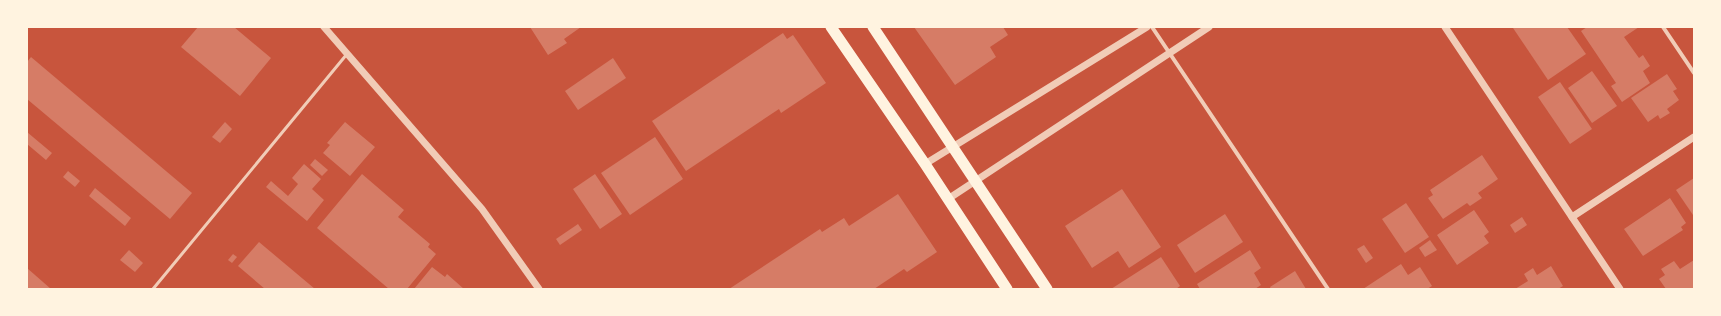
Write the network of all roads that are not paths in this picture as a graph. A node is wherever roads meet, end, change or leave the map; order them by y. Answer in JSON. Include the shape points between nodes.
{"nodes":[{"id":1,"x":324,"y":27,"type":"edge"},
{"id":2,"x":831,"y":27,"type":"edge"},
{"id":3,"x":873,"y":27,"type":"edge"},
{"id":4,"x":1147,"y":27,"type":"edge"},
{"id":5,"x":1152,"y":27,"type":"edge"},
{"id":6,"x":1209,"y":27,"type":"edge"},
{"id":7,"x":1444,"y":27,"type":"edge"},
{"id":8,"x":1664,"y":27,"type":"edge"},
{"id":9,"x":1170,"y":53,"type":"junction"},
{"id":10,"x":347,"y":54,"type":"junction"},
{"id":11,"x":1694,"y":72,"type":"edge"},
{"id":12,"x":1694,"y":137,"type":"edge"},
{"id":13,"x":952,"y":147,"type":"junction"},
{"id":14,"x":925,"y":164,"type":"junction"},
{"id":15,"x":975,"y":182,"type":"junction"},
{"id":16,"x":948,"y":199,"type":"junction"},
{"id":17,"x":1572,"y":217,"type":"junction"},
{"id":18,"x":153,"y":289,"type":"edge"},
{"id":19,"x":539,"y":289,"type":"edge"},
{"id":20,"x":1007,"y":289,"type":"edge"},
{"id":21,"x":1047,"y":289,"type":"edge"},
{"id":22,"x":1328,"y":289,"type":"edge"},
{"id":23,"x":1620,"y":289,"type":"edge"}],
"edges":[{"from":1,"to":10,"type":"street"},
{"from":2,"to":14,"type":"highway"},
{"from":3,"to":13,"type":"highway"},
{"from":4,"to":13,"type":"street"},
{"from":5,"to":9,"type":"street"},
{"from":6,"to":9,"type":"street"},
{"from":7,"to":17,"type":"street"},
{"from":8,"to":11,"type":"street"},
{"from":9,"to":15,"type":"street"},
{"from":9,"to":22,"type":"street"},
{"from":10,"to":18,"type":"lane"},
{"from":10,"to":19,"type":"street","via":[[482,208]]},
{"from":12,"to":17,"type":"street"},
{"from":13,"to":14,"type":"street"},
{"from":13,"to":15,"type":"highway"},
{"from":14,"to":16,"type":"highway"},
{"from":15,"to":16,"type":"street"},
{"from":15,"to":21,"type":"highway"},
{"from":16,"to":20,"type":"highway"},
{"from":17,"to":23,"type":"street"}]}
